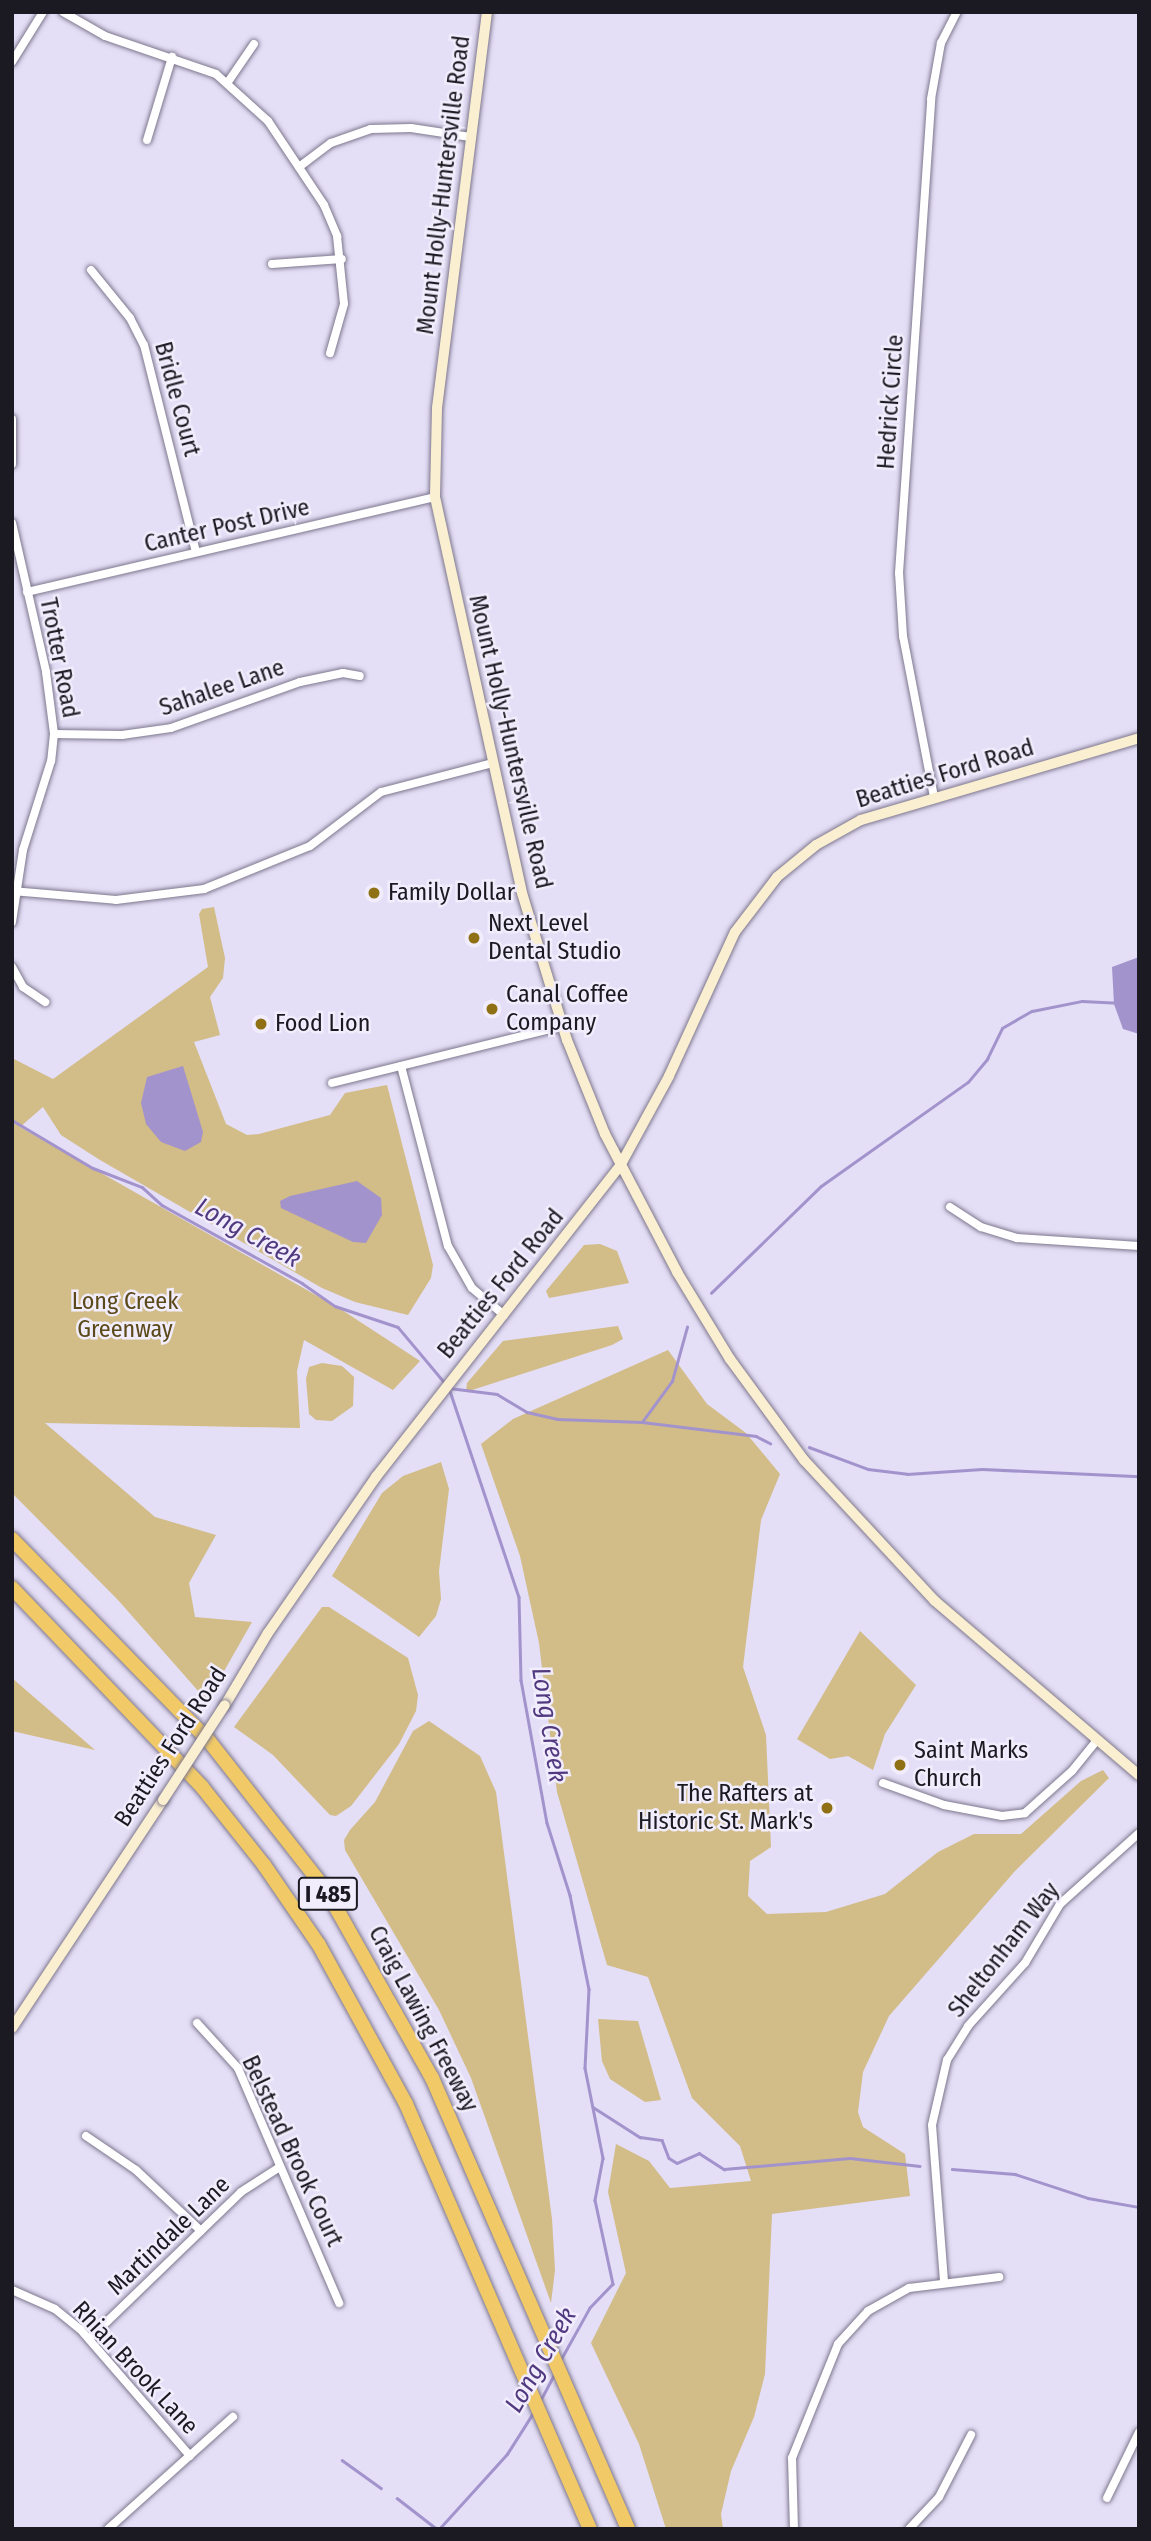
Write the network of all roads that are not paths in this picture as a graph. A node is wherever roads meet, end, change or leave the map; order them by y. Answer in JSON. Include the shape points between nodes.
{"nodes":[{"id":1,"x":43,"y":12,"type":"edge"},
{"id":2,"x":64,"y":12,"type":"edge"},
{"id":3,"x":487,"y":12,"type":"edge"},
{"id":4,"x":957,"y":12,"type":"edge"},
{"id":5,"x":254,"y":44,"type":"dead end"},
{"id":6,"x":172,"y":57,"type":"junction"},
{"id":7,"x":12,"y":62,"type":"edge"},
{"id":8,"x":228,"y":82,"type":"junction"},
{"id":9,"x":470,"y":136,"type":"junction"},
{"id":10,"x":147,"y":140,"type":"dead end"},
{"id":11,"x":299,"y":167,"type":"junction"},
{"id":12,"x":342,"y":258,"type":"junction"},
{"id":13,"x":272,"y":264,"type":"dead end"},
{"id":14,"x":90,"y":270,"type":"dead end"},
{"id":15,"x":330,"y":353,"type":"dead end"},
{"id":16,"x":12,"y":419,"type":"edge"},
{"id":17,"x":12,"y":464,"type":"edge"},
{"id":18,"x":435,"y":497,"type":"junction"},
{"id":19,"x":12,"y":523,"type":"edge"},
{"id":20,"x":196,"y":552,"type":"junction"},
{"id":21,"x":27,"y":592,"type":"junction"},
{"id":22,"x":360,"y":676,"type":"dead end"},
{"id":23,"x":54,"y":734,"type":"junction"},
{"id":24,"x":1139,"y":738,"type":"edge"},
{"id":25,"x":492,"y":763,"type":"junction"},
{"id":26,"x":934,"y":797,"type":"junction"},
{"id":27,"x":14,"y":891,"type":"edge"},
{"id":28,"x":12,"y":922,"type":"edge"},
{"id":29,"x":12,"y":967,"type":"edge"},
{"id":30,"x":45,"y":1003,"type":"dead end"},
{"id":31,"x":562,"y":1027,"type":"junction"},
{"id":32,"x":401,"y":1066,"type":"junction"},
{"id":33,"x":331,"y":1083,"type":"dead end"},
{"id":34,"x":620,"y":1166,"type":"junction"},
{"id":35,"x":950,"y":1207,"type":"dead end"},
{"id":36,"x":1139,"y":1246,"type":"edge"},
{"id":37,"x":504,"y":1315,"type":"junction"},
{"id":38,"x":12,"y":1539,"type":"edge"},
{"id":39,"x":12,"y":1588,"type":"edge"},
{"id":40,"x":1097,"y":1740,"type":"junction"},
{"id":41,"x":1139,"y":1775,"type":"edge"},
{"id":42,"x":883,"y":1783,"type":"dead end"},
{"id":43,"x":1139,"y":1833,"type":"edge"},
{"id":44,"x":197,"y":2024,"type":"dead end"},
{"id":45,"x":12,"y":2028,"type":"edge"},
{"id":46,"x":86,"y":2136,"type":"dead end"},
{"id":47,"x":281,"y":2166,"type":"junction"},
{"id":48,"x":201,"y":2231,"type":"junction"},
{"id":49,"x":999,"y":2277,"type":"dead end"},
{"id":50,"x":944,"y":2280,"type":"junction"},
{"id":51,"x":12,"y":2290,"type":"edge"},
{"id":52,"x":339,"y":2303,"type":"dead end"},
{"id":53,"x":89,"y":2339,"type":"junction"},
{"id":54,"x":233,"y":2417,"type":"dead end"},
{"id":55,"x":1139,"y":2431,"type":"edge"},
{"id":56,"x":971,"y":2435,"type":"dead end"},
{"id":57,"x":190,"y":2456,"type":"junction"},
{"id":58,"x":1107,"y":2498,"type":"dead end"},
{"id":59,"x":108,"y":2529,"type":"edge"},
{"id":60,"x":590,"y":2529,"type":"edge"},
{"id":61,"x":628,"y":2529,"type":"edge"},
{"id":62,"x":794,"y":2529,"type":"edge"},
{"id":63,"x":909,"y":2529,"type":"edge"}],
"edges":[{"from":1,"to":7,"type":"street"},
{"from":2,"to":6,"type":"street","via":[[105,36]]},
{"from":3,"to":9,"type":"main road","name":"Mount Holly-Huntersville Road"},
{"from":4,"to":26,"type":"street","name":"Hedrick Circle","via":[[942,43],[931,99],[899,573],[903,636]]},
{"from":5,"to":8,"type":"street"},
{"from":6,"to":8,"type":"street"},
{"from":6,"to":10,"type":"street"},
{"from":8,"to":11,"type":"street","via":[[258,109]]},
{"from":9,"to":11,"type":"street","via":[[411,128],[371,129],[331,143]]},
{"from":9,"to":18,"type":"main road","name":"Mount Holly-Huntersville Road","via":[[436,420]]},
{"from":11,"to":12,"type":"street","via":[[331,218]]},
{"from":12,"to":13,"type":"street"},
{"from":12,"to":15,"type":"street","via":[[344,304]]},
{"from":14,"to":20,"type":"street","name":"Bridle Court","via":[[130,318],[144,345]]},
{"from":16,"to":17,"type":"street"},
{"from":18,"to":20,"type":"street","name":"Canter Post Drive"},
{"from":18,"to":25,"type":"main road","name":"Mount Holly-Huntersville Road"},
{"from":19,"to":21,"type":"street","name":"Trotter Road"},
{"from":20,"to":21,"type":"street","name":"Canter Post Drive"},
{"from":21,"to":23,"type":"street","name":"Trotter Road","via":[[46,672]]},
{"from":22,"to":23,"type":"street","name":"Sahalee Lane","via":[[343,673],[300,682],[171,728],[122,735]]},
{"from":23,"to":27,"type":"street","name":"Trotter Road","via":[[51,761]]},
{"from":24,"to":26,"type":"main road","name":"Beatties Ford Road"},
{"from":25,"to":27,"type":"street","via":[[381,792],[310,846],[204,890],[116,901]]},
{"from":25,"to":31,"type":"main road","name":"Mount Holly-Huntersville Road","via":[[533,934]]},
{"from":26,"to":34,"type":"main road","name":"Beatties Ford Road","via":[[875,815],[834,834],[796,859],[757,900],[725,951],[669,1076]]},
{"from":27,"to":28,"type":"street","name":"Trotter Road"},
{"from":29,"to":30,"type":"street","via":[[23,988]]},
{"from":31,"to":32,"type":"street"},
{"from":31,"to":34,"type":"main road","name":"Mount Holly-Huntersville Road"},
{"from":32,"to":33,"type":"street"},
{"from":32,"to":37,"type":"street","via":[[448,1246],[472,1288]]},
{"from":34,"to":37,"type":"main road","name":"Beatties Ford Road"},
{"from":34,"to":40,"type":"main road","name":"Mount Holly-Huntersville Road","via":[[708,1325],[825,1485],[935,1601]]},
{"from":35,"to":36,"type":"street","via":[[981,1227],[1017,1238]]},
{"from":37,"to":45,"type":"main road","name":"Beatties Ford Road","bridge":true,"via":[[426,1412],[268,1633]]},
{"from":38,"to":61,"type":"highway","name":"Craig Lawing Freeway","number":"I 485","via":[[209,1741],[326,1890],[432,2078]]},
{"from":39,"to":60,"type":"highway","number":"I 485","via":[[202,1787],[319,1945],[406,2104]]},
{"from":40,"to":41,"type":"main road","name":"Mount Holly-Huntersville Road"},
{"from":40,"to":42,"type":"street","via":[[1072,1771],[1025,1813],[1002,1816],[944,1805]]},
{"from":43,"to":50,"type":"street","name":"Sheltonham Way","via":[[1060,1904],[1025,1963],[968,2026],[947,2060],[932,2125]]},
{"from":44,"to":47,"type":"street","name":"Belstead Brook Court","via":[[237,2068]]},
{"from":46,"to":48,"type":"street","via":[[136,2169]]},
{"from":47,"to":48,"type":"street","name":"Martindale Lane","via":[[251,2182]]},
{"from":47,"to":52,"type":"street","name":"Belstead Brook Court"},
{"from":48,"to":53,"type":"street","name":"Martindale Lane"},
{"from":49,"to":50,"type":"street"},
{"from":50,"to":62,"type":"street","via":[[887,2299],[868,2311],[838,2344],[792,2458]]},
{"from":51,"to":53,"type":"street","name":"Rhian Brook Lane","via":[[55,2309]]},
{"from":53,"to":57,"type":"street","name":"Rhian Brook Lane"},
{"from":54,"to":57,"type":"street"},
{"from":55,"to":58,"type":"street"},
{"from":56,"to":63,"type":"street","via":[[939,2497]]},
{"from":57,"to":59,"type":"street"}]}
